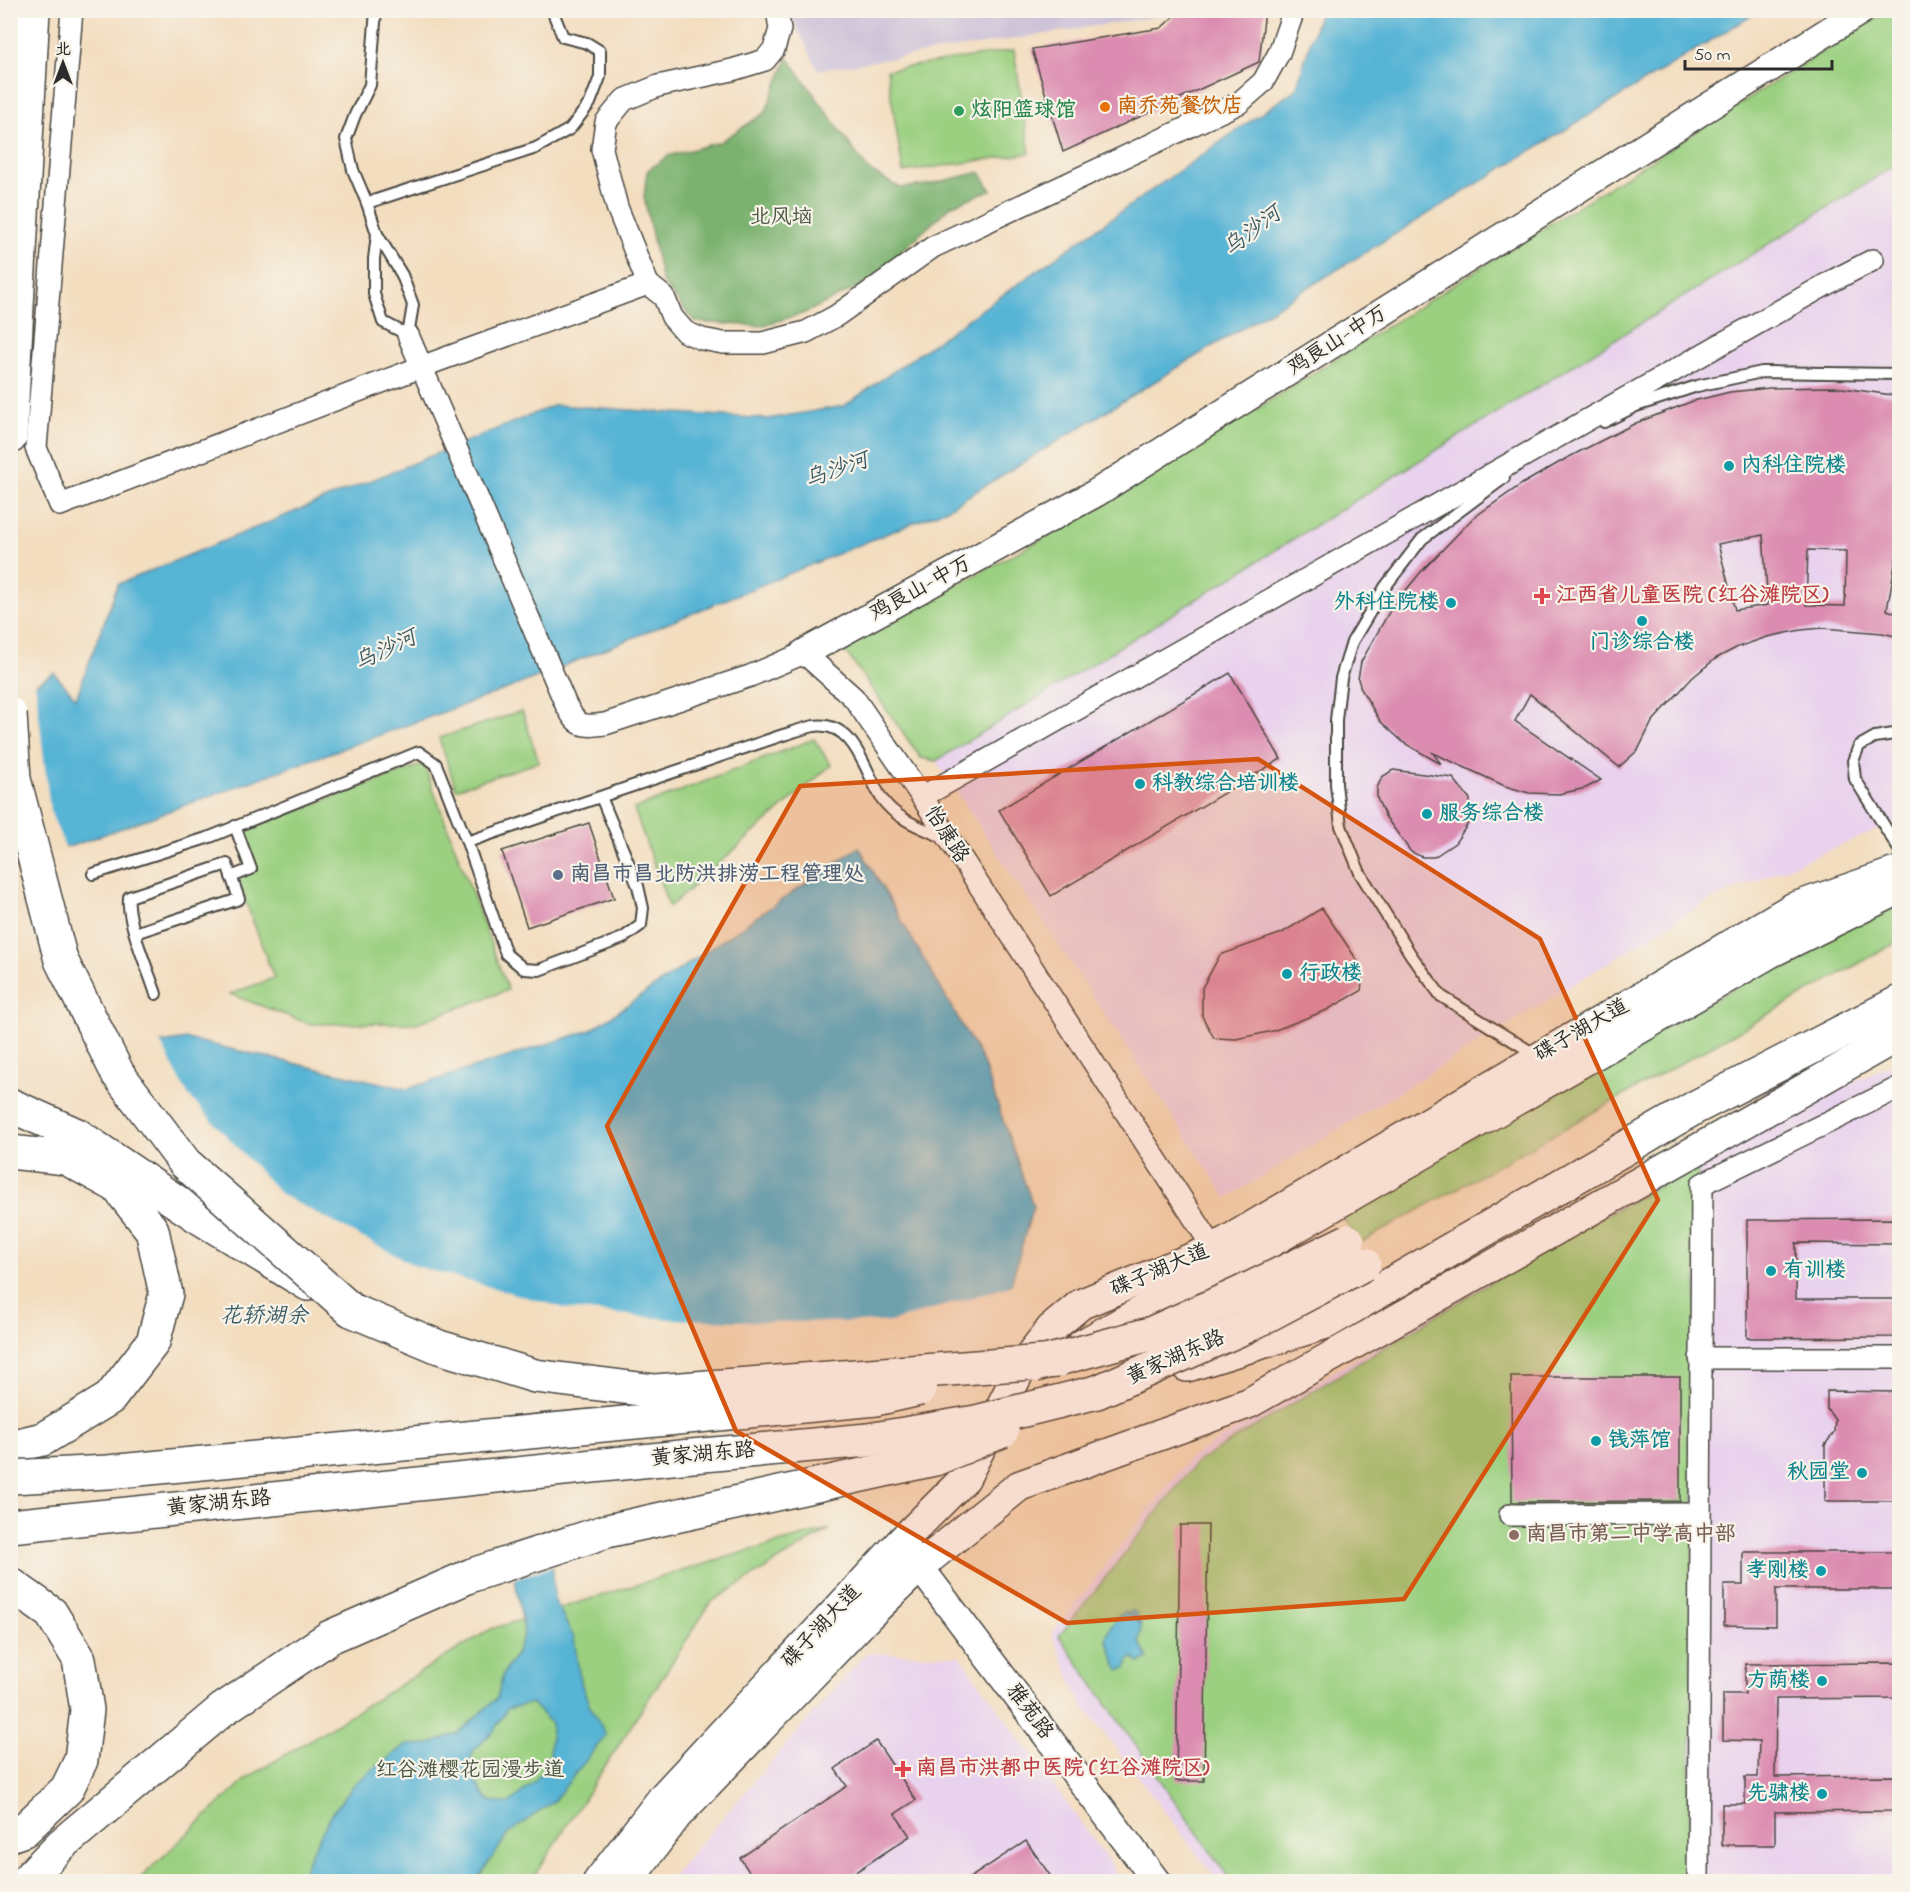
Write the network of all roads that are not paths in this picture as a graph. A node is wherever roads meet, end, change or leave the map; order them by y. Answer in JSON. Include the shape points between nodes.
{"nodes":[{"id":1,"x":16,"y":10,"type":"edge"},
{"id":2,"x":33,"y":10,"type":"edge"},
{"id":3,"x":72,"y":10,"type":"edge"},
{"id":4,"x":376,"y":10,"type":"edge"},
{"id":5,"x":552,"y":10,"type":"edge"},
{"id":6,"x":777,"y":10,"type":"edge"},
{"id":7,"x":1294,"y":10,"type":"edge"},
{"id":8,"x":1862,"y":10,"type":"edge"},
{"id":9,"x":10,"y":60,"type":"edge"},
{"id":10,"x":367,"y":203,"type":"junction"},
{"id":11,"x":377,"y":234,"type":"junction"},
{"id":12,"x":1873,"y":260,"type":"dead end"},
{"id":13,"x":648,"y":284,"type":"junction"},
{"id":14,"x":408,"y":335,"type":"junction"},
{"id":15,"x":1899,"y":354,"type":"edge"},
{"id":16,"x":1899,"y":362,"type":"edge"},
{"id":17,"x":421,"y":367,"type":"junction"},
{"id":18,"x":1899,"y":374,"type":"edge"},
{"id":19,"x":10,"y":437,"type":"edge"},
{"id":20,"x":804,"y":654,"type":"junction"},
{"id":21,"x":10,"y":714,"type":"edge"},
{"id":22,"x":1899,"y":733,"type":"edge"},
{"id":23,"x":601,"y":797,"type":"junction"},
{"id":24,"x":922,"y":797,"type":"junction"},
{"id":25,"x":235,"y":826,"type":"junction"},
{"id":26,"x":950,"y":841,"type":"junction"},
{"id":27,"x":466,"y":842,"type":"junction"},
{"id":28,"x":1899,"y":851,"type":"edge"},
{"id":29,"x":1899,"y":871,"type":"edge"},
{"id":30,"x":93,"y":873,"type":"dead end"},
{"id":31,"x":231,"y":877,"type":"junction"},
{"id":32,"x":1899,"y":887,"type":"edge"},
{"id":33,"x":135,"y":933,"type":"junction"},
{"id":34,"x":156,"y":994,"type":"dead end"},
{"id":35,"x":1899,"y":1002,"type":"edge"},
{"id":36,"x":1899,"y":1035,"type":"edge"},
{"id":37,"x":1538,"y":1057,"type":"junction"},
{"id":38,"x":1899,"y":1087,"type":"edge"},
{"id":39,"x":10,"y":1105,"type":"edge"},
{"id":40,"x":10,"y":1152,"type":"edge"},
{"id":41,"x":1214,"y":1249,"type":"junction"},
{"id":42,"x":351,"y":1310,"type":"junction"},
{"id":43,"x":1700,"y":1358,"type":"junction"},
{"id":44,"x":1899,"y":1358,"type":"edge"},
{"id":45,"x":1057,"y":1361,"type":"junction"},
{"id":46,"x":1097,"y":1392,"type":"junction"},
{"id":47,"x":10,"y":1447,"type":"edge"},
{"id":48,"x":10,"y":1477,"type":"edge"},
{"id":49,"x":1699,"y":1514,"type":"junction"},
{"id":50,"x":1510,"y":1515,"type":"dead end"},
{"id":51,"x":10,"y":1526,"type":"edge"},
{"id":52,"x":902,"y":1542,"type":"junction"},
{"id":53,"x":920,"y":1566,"type":"junction"},
{"id":54,"x":10,"y":1584,"type":"edge"},
{"id":55,"x":10,"y":1835,"type":"edge"},
{"id":56,"x":61,"y":1845,"type":"junction"},
{"id":57,"x":14,"y":1881,"type":"edge"},
{"id":58,"x":26,"y":1881,"type":"edge"},
{"id":59,"x":598,"y":1881,"type":"edge"},
{"id":60,"x":627,"y":1881,"type":"edge"},
{"id":61,"x":1157,"y":1881,"type":"edge"},
{"id":62,"x":1698,"y":1881,"type":"edge"}],
"edges":[{"from":1,"to":9,"type":"highway"},
{"from":2,"to":19,"type":"highway"},
{"from":3,"to":17,"type":"street","via":[[36,448],[60,504]]},
{"from":4,"to":10,"type":"lane","via":[[370,85],[346,139],[353,170]]},
{"from":5,"to":10,"type":"lane","via":[[563,37],[600,51],[600,77],[590,103],[570,129],[536,148]]},
{"from":6,"to":13,"type":"street","via":[[780,29],[774,49],[765,60],[658,86],[624,100],[606,122],[602,148],[617,207]]},
{"from":7,"to":13,"type":"street","via":[[1279,53],[1263,82],[1239,103],[933,248],[836,316],[806,332],[763,343],[702,339],[685,332],[672,317],[664,297]]},
{"from":8,"to":20,"type":"street","name":"鸡良山-中万","via":[[1096,493]]},
{"from":10,"to":11,"type":"lane"},
{"from":11,"to":14,"type":"lane","via":[[402,275],[413,305]]},
{"from":11,"to":14,"type":"lane","via":[[374,294],[383,322]]},
{"from":12,"to":24,"type":"street"},
{"from":13,"to":17,"type":"street"},
{"from":14,"to":17,"type":"street"},
{"from":15,"to":16,"type":"lane"},
{"from":17,"to":20,"type":"street","via":[[575,722],[584,726],[605,724]]},
{"from":18,"to":37,"type":"lane","via":[[1762,372],[1697,386],[1636,406],[1556,446],[1499,481],[1422,539],[1385,587],[1352,642],[1338,699],[1336,784],[1341,826],[1360,873],[1441,996]]},
{"from":20,"to":24,"type":"street","name":"怡康路","via":[[854,698]]},
{"from":21,"to":42,"type":"highway","bridge":true,"via":[[14,779],[60,960],[118,1074],[185,1163]]},
{"from":22,"to":28,"type":"lane","via":[[1875,736],[1859,746],[1852,761],[1854,779]]},
{"from":23,"to":26,"type":"lane","via":[[816,726],[839,730],[852,743],[883,800],[899,817]]},
{"from":23,"to":27,"type":"lane"},
{"from":23,"to":27,"type":"lane","via":[[639,886],[641,926],[623,938],[539,970],[524,969],[506,954]]},
{"from":24,"to":26,"type":"street","name":"怡康路"},
{"from":25,"to":27,"type":"lane","via":[[419,752],[436,764]]},
{"from":25,"to":30,"type":"lane"},
{"from":25,"to":31,"type":"lane","via":[[250,869]]},
{"from":26,"to":41,"type":"street","name":"怡康路"},
{"from":29,"to":37,"type":"main road","name":"碟子湖大道","via":[[1793,908]]},
{"from":31,"to":33,"type":"lane","via":[[239,898]]},
{"from":31,"to":33,"type":"lane","via":[[227,864],[129,897],[127,909]]},
{"from":32,"to":45,"type":"highway","bridge":true,"via":[[1770,951]]},
{"from":33,"to":34,"type":"lane"},
{"from":35,"to":46,"type":"highway","bridge":true,"via":[[1696,1107],[1326,1322]]},
{"from":36,"to":53,"type":"main road","name":"碟子湖大道","via":[[1248,1402],[1019,1486]]},
{"from":37,"to":41,"type":"main road","name":"碟子湖大道"},
{"from":38,"to":43,"type":"street","via":[[1702,1184]]},
{"from":39,"to":42,"type":"highway","bridge":true,"via":[[76,1135],[199,1217]]},
{"from":40,"to":47,"type":"highway","via":[[66,1158],[117,1186],[152,1230],[166,1294],[153,1342],[110,1398],[43,1439]]},
{"from":41,"to":52,"type":"main road","name":"碟子湖大道","via":[[1081,1304],[1051,1329],[1023,1364],[965,1478]]},
{"from":42,"to":45,"type":"highway","bridge":true,"via":[[439,1347],[535,1376],[655,1391]]},
{"from":43,"to":44,"type":"street"},
{"from":43,"to":49,"type":"street"},
{"from":45,"to":46,"type":"highway","name":"黄家湖东路","bridge":true,"via":[[1150,1334],[1239,1294],[1355,1253],[1245,1327]]},
{"from":45,"to":48,"type":"highway","name":"黄家湖东路","bridge":true,"via":[[876,1399],[120,1471]]},
{"from":46,"to":51,"type":"highway","name":"黄家湖东路","bridge":true,"via":[[976,1422],[868,1440]]},
{"from":46,"to":56,"type":"highway","bridge":true,"via":[[935,1459],[607,1531],[472,1575],[330,1637],[222,1710]]},
{"from":49,"to":50,"type":"street"},
{"from":49,"to":62,"type":"street"},
{"from":52,"to":53,"type":"street","name":"雅苑路"},
{"from":52,"to":59,"type":"main road","name":"碟子湖大道","via":[[664,1795]]},
{"from":53,"to":60,"type":"main road","name":"碟子湖大道","via":[[677,1815]]},
{"from":53,"to":61,"type":"street","name":"雅苑路"},
{"from":54,"to":55,"type":"highway","via":[[51,1613],[79,1659],[87,1710],[81,1760],[67,1789],[24,1830]]},
{"from":56,"to":57,"type":"highway","bridge":true},
{"from":56,"to":58,"type":"highway","bridge":true}]}
